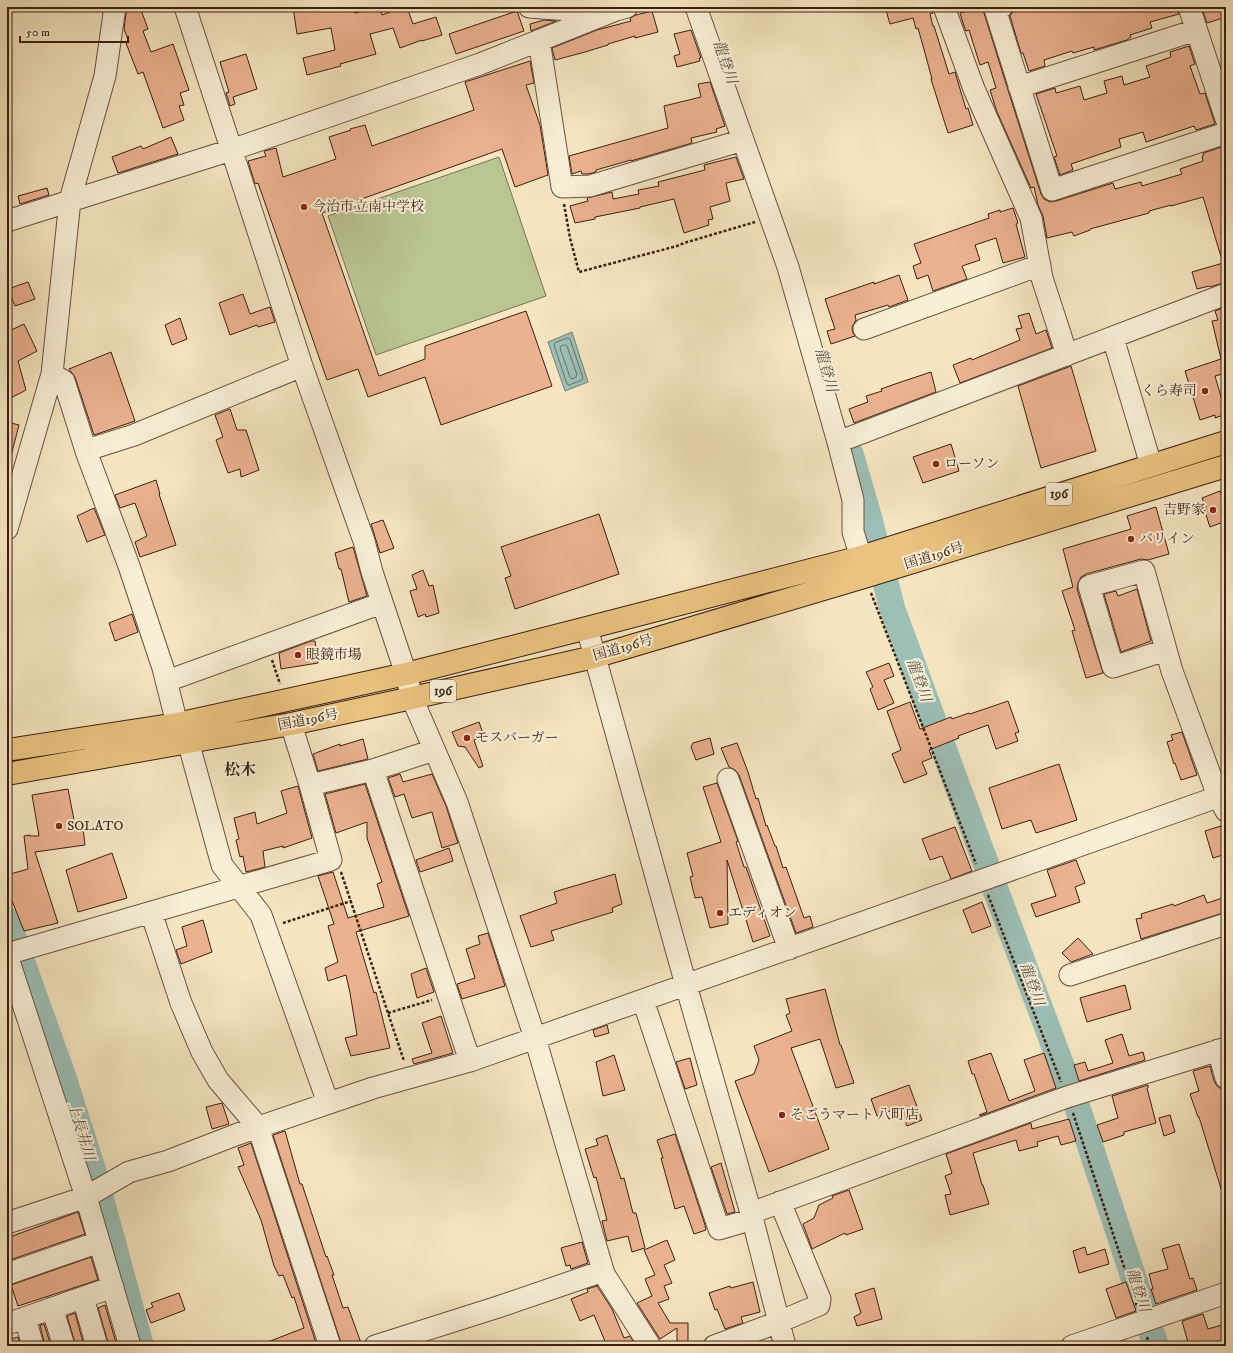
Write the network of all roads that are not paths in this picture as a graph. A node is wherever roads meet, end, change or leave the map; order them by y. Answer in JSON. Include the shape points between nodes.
{"nodes":[{"id":1,"x":115,"y":7,"type":"edge"},
{"id":2,"x":184,"y":7,"type":"edge"},
{"id":3,"x":529,"y":7,"type":"edge"},
{"id":4,"x":696,"y":7,"type":"edge"},
{"id":5,"x":944,"y":7,"type":"edge"},
{"id":6,"x":1002,"y":7,"type":"edge"},
{"id":7,"x":1189,"y":7,"type":"edge"},
{"id":8,"x":622,"y":8,"type":"edge"},
{"id":9,"x":570,"y":9,"type":"edge"},
{"id":10,"x":1196,"y":30,"type":"junction"},
{"id":11,"x":540,"y":40,"type":"junction"},
{"id":12,"x":1019,"y":87,"type":"junction"},
{"id":13,"x":1226,"y":119,"type":"edge"},
{"id":14,"x":1226,"y":133,"type":"edge"},
{"id":15,"x":743,"y":140,"type":"junction"},
{"id":16,"x":231,"y":150,"type":"junction"},
{"id":17,"x":1052,"y":190,"type":"junction"},
{"id":18,"x":70,"y":200,"type":"junction"},
{"id":19,"x":1022,"y":201,"type":"junction"},
{"id":20,"x":7,"y":221,"type":"edge"},
{"id":21,"x":1040,"y":265,"type":"junction"},
{"id":22,"x":1226,"y":294,"type":"edge"},
{"id":23,"x":864,"y":329,"type":"dead end"},
{"id":24,"x":1113,"y":338,"type":"junction"},
{"id":25,"x":1067,"y":355,"type":"junction"},
{"id":26,"x":302,"y":366,"type":"junction"},
{"id":27,"x":52,"y":374,"type":"junction"},
{"id":28,"x":838,"y":442,"type":"junction"},
{"id":29,"x":1226,"y":442,"type":"edge"},
{"id":30,"x":87,"y":454,"type":"junction"},
{"id":31,"x":1151,"y":465,"type":"junction"},
{"id":32,"x":1226,"y":466,"type":"edge"},
{"id":33,"x":7,"y":529,"type":"edge"},
{"id":34,"x":894,"y":557,"type":"junction"},
{"id":35,"x":865,"y":566,"type":"junction"},
{"id":36,"x":382,"y":603,"type":"junction"},
{"id":37,"x":587,"y":628,"type":"junction"},
{"id":38,"x":1166,"y":650,"type":"junction"},
{"id":39,"x":594,"y":657,"type":"junction"},
{"id":40,"x":406,"y":674,"type":"junction"},
{"id":41,"x":166,"y":681,"type":"junction"},
{"id":42,"x":412,"y":698,"type":"junction"},
{"id":43,"x":291,"y":724,"type":"junction"},
{"id":44,"x":183,"y":733,"type":"junction"},
{"id":45,"x":7,"y":750,"type":"edge"},
{"id":46,"x":434,"y":750,"type":"junction"},
{"id":47,"x":373,"y":770,"type":"junction"},
{"id":48,"x":7,"y":774,"type":"edge"},
{"id":49,"x":728,"y":780,"type":"dead end"},
{"id":50,"x":310,"y":785,"type":"junction"},
{"id":51,"x":1223,"y":800,"type":"edge"},
{"id":52,"x":239,"y":887,"type":"junction"},
{"id":53,"x":151,"y":912,"type":"junction"},
{"id":54,"x":1226,"y":924,"type":"edge"},
{"id":55,"x":789,"y":948,"type":"junction"},
{"id":56,"x":7,"y":955,"type":"edge"},
{"id":57,"x":1070,"y":975,"type":"dead end"},
{"id":58,"x":10,"y":977,"type":"edge"},
{"id":59,"x":686,"y":985,"type":"junction"},
{"id":60,"x":643,"y":1000,"type":"junction"},
{"id":61,"x":535,"y":1038,"type":"junction"},
{"id":62,"x":1222,"y":1049,"type":"edge"},
{"id":63,"x":470,"y":1061,"type":"junction"},
{"id":64,"x":1226,"y":1078,"type":"edge"},
{"id":65,"x":328,"y":1103,"type":"junction"},
{"id":66,"x":258,"y":1127,"type":"junction"},
{"id":67,"x":86,"y":1197,"type":"junction"},
{"id":68,"x":780,"y":1202,"type":"junction"},
{"id":69,"x":752,"y":1216,"type":"junction"},
{"id":70,"x":7,"y":1223,"type":"edge"},
{"id":71,"x":99,"y":1242,"type":"junction"},
{"id":72,"x":603,"y":1270,"type":"junction"},
{"id":73,"x":7,"y":1274,"type":"edge"},
{"id":74,"x":113,"y":1287,"type":"junction"},
{"id":75,"x":1226,"y":1293,"type":"edge"},
{"id":76,"x":83,"y":1298,"type":"junction"},
{"id":77,"x":52,"y":1308,"type":"junction"},
{"id":78,"x":16,"y":1321,"type":"edge"},
{"id":79,"x":779,"y":1322,"type":"junction"},
{"id":80,"x":414,"y":1340,"type":"edge"},
{"id":81,"x":33,"y":1346,"type":"edge"},
{"id":82,"x":64,"y":1346,"type":"edge"},
{"id":83,"x":96,"y":1346,"type":"edge"},
{"id":84,"x":130,"y":1346,"type":"edge"},
{"id":85,"x":330,"y":1346,"type":"edge"},
{"id":86,"x":375,"y":1346,"type":"edge"},
{"id":87,"x":650,"y":1346,"type":"edge"},
{"id":88,"x":714,"y":1346,"type":"edge"},
{"id":89,"x":785,"y":1346,"type":"edge"},
{"id":90,"x":1072,"y":1346,"type":"edge"}],
"edges":[{"from":1,"to":18,"type":"street","via":[[105,76]]},
{"from":2,"to":16,"type":"street"},
{"from":3,"to":9,"type":"street"},
{"from":4,"to":15,"type":"street"},
{"from":5,"to":19,"type":"street","via":[[974,89]]},
{"from":6,"to":12,"type":"street","via":[[995,10]]},
{"from":7,"to":10,"type":"street"},
{"from":8,"to":9,"type":"street"},
{"from":8,"to":11,"type":"street"},
{"from":10,"to":12,"type":"street"},
{"from":10,"to":13,"type":"street"},
{"from":11,"to":15,"type":"street","via":[[562,187],[590,186]]},
{"from":11,"to":16,"type":"street","via":[[480,64]]},
{"from":12,"to":17,"type":"street"},
{"from":14,"to":17,"type":"street"},
{"from":15,"to":28,"type":"street","via":[[788,267]]},
{"from":16,"to":18,"type":"street"},
{"from":16,"to":26,"type":"street"},
{"from":17,"to":19,"type":"street"},
{"from":18,"to":20,"type":"street"},
{"from":18,"to":27,"type":"street"},
{"from":19,"to":21,"type":"street","via":[[1031,218]]},
{"from":21,"to":23,"type":"street"},
{"from":21,"to":25,"type":"street"},
{"from":22,"to":24,"type":"street"},
{"from":24,"to":25,"type":"street"},
{"from":24,"to":31,"type":"street"},
{"from":25,"to":28,"type":"street"},
{"from":26,"to":30,"type":"street","via":[[134,435],[90,449]]},
{"from":26,"to":36,"type":"street","via":[[364,541]]},
{"from":27,"to":30,"type":"street","via":[[64,381]]},
{"from":27,"to":33,"type":"street"},
{"from":28,"to":35,"type":"street","via":[[853,500],[853,532]]},
{"from":29,"to":31,"type":"highway","name":"国道196号","number":"196"},
{"from":30,"to":41,"type":"street","via":[[129,566]]},
{"from":31,"to":34,"type":"highway","name":"国道196号","number":"196"},
{"from":32,"to":34,"type":"highway","name":"国道196号","number":"196"},
{"from":34,"to":35,"type":"highway","name":"国道196号","number":"196"},
{"from":35,"to":37,"type":"highway","name":"国道196号","number":"196"},
{"from":35,"to":39,"type":"highway","name":"国道196号","number":"196"},
{"from":36,"to":40,"type":"street"},
{"from":36,"to":41,"type":"street"},
{"from":37,"to":39,"type":"street"},
{"from":37,"to":40,"type":"highway","name":"国道196号","number":"196"},
{"from":38,"to":38,"type":"street","via":[[1113,667],[1089,586],[1144,571]]},
{"from":38,"to":51,"type":"street"},
{"from":39,"to":42,"type":"highway","name":"国道196号","number":"196"},
{"from":39,"to":59,"type":"street"},
{"from":40,"to":42,"type":"street"},
{"from":40,"to":44,"type":"highway","name":"国道196号","number":"196","via":[[285,700]]},
{"from":41,"to":44,"type":"street"},
{"from":42,"to":43,"type":"highway","name":"国道196号","number":"196"},
{"from":42,"to":46,"type":"street"},
{"from":43,"to":44,"type":"highway","name":"国道196号","number":"196"},
{"from":43,"to":50,"type":"street"},
{"from":44,"to":45,"type":"highway","name":"国道196号","number":"196"},
{"from":44,"to":48,"type":"highway","name":"国道196号","number":"196"},
{"from":44,"to":52,"type":"street","via":[[222,864]]},
{"from":46,"to":47,"type":"street"},
{"from":46,"to":61,"type":"street","via":[[457,802]]},
{"from":47,"to":50,"type":"street"},
{"from":47,"to":63,"type":"street"},
{"from":49,"to":55,"type":"street"},
{"from":50,"to":52,"type":"street","via":[[331,860]]},
{"from":51,"to":55,"type":"street","via":[[982,880]]},
{"from":52,"to":53,"type":"street"},
{"from":52,"to":65,"type":"street","via":[[261,915]]},
{"from":53,"to":56,"type":"street"},
{"from":53,"to":66,"type":"street","via":[[181,1003],[202,1052],[218,1080]]},
{"from":54,"to":57,"type":"street"},
{"from":55,"to":59,"type":"street"},
{"from":56,"to":58,"type":"street"},
{"from":58,"to":67,"type":"street"},
{"from":59,"to":60,"type":"street"},
{"from":59,"to":69,"type":"street"},
{"from":60,"to":61,"type":"street"},
{"from":60,"to":69,"type":"street","via":[[719,1229]]},
{"from":61,"to":63,"type":"street"},
{"from":61,"to":72,"type":"street"},
{"from":62,"to":64,"type":"street"},
{"from":62,"to":68,"type":"street","via":[[1067,1097]]},
{"from":63,"to":65,"type":"street"},
{"from":65,"to":66,"type":"street"},
{"from":66,"to":67,"type":"street","via":[[168,1161],[129,1172]]},
{"from":66,"to":85,"type":"street"},
{"from":67,"to":70,"type":"street"},
{"from":67,"to":71,"type":"street"},
{"from":68,"to":69,"type":"street"},
{"from":68,"to":79,"type":"street","via":[[820,1299],[819,1305]]},
{"from":69,"to":79,"type":"street"},
{"from":71,"to":73,"type":"street"},
{"from":71,"to":74,"type":"street"},
{"from":72,"to":80,"type":"street"},
{"from":72,"to":87,"type":"street"},
{"from":74,"to":76,"type":"street"},
{"from":74,"to":84,"type":"street"},
{"from":75,"to":90,"type":"street"},
{"from":76,"to":77,"type":"street"},
{"from":76,"to":83,"type":"street"},
{"from":77,"to":78,"type":"street"},
{"from":77,"to":82,"type":"street"},
{"from":78,"to":81,"type":"street"},
{"from":79,"to":88,"type":"street"},
{"from":79,"to":89,"type":"street"},
{"from":80,"to":86,"type":"street"}]}
